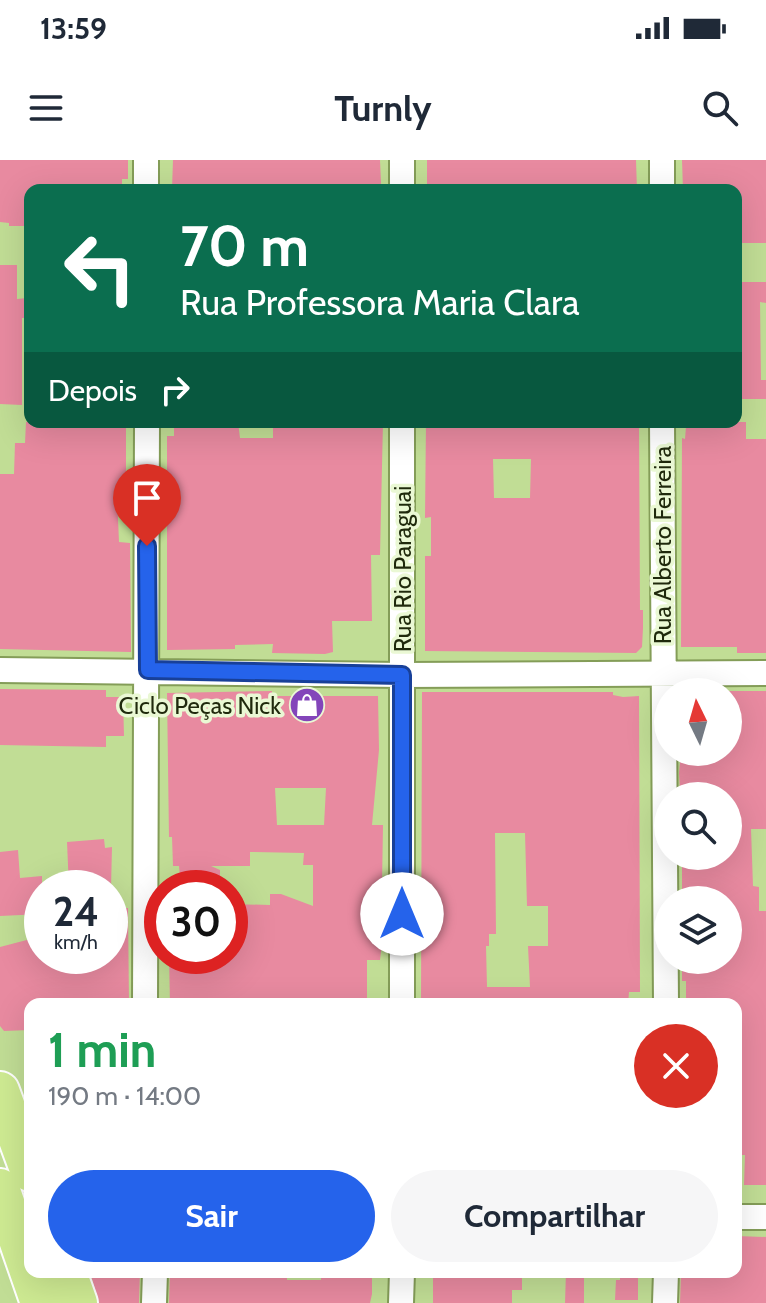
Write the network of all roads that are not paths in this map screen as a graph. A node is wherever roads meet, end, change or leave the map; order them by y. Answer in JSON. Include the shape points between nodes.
{"nodes":[{"id":1,"x":146,"y":160,"type":"edge"},
{"id":2,"x":402,"y":160,"type":"edge"},
{"id":3,"x":662,"y":160,"type":"edge"},
{"id":4,"x":146,"y":184,"type":"edge"},
{"id":5,"x":402,"y":184,"type":"edge"},
{"id":6,"x":662,"y":184,"type":"edge"},
{"id":7,"x":147,"y":428,"type":"edge"},
{"id":8,"x":402,"y":428,"type":"edge"},
{"id":9,"x":662,"y":428,"type":"edge"},
{"id":10,"x":0,"y":670,"type":"edge"},
{"id":11,"x":148,"y":670,"type":"junction"},
{"id":12,"x":662,"y":673,"type":"junction"},
{"id":13,"x":766,"y":673,"type":"edge"},
{"id":14,"x":402,"y":675,"type":"junction"},
{"id":15,"x":145,"y":998,"type":"edge"},
{"id":16,"x":402,"y":998,"type":"edge"},
{"id":17,"x":666,"y":998,"type":"edge"},
{"id":18,"x":0,"y":1091,"type":"edge"},
{"id":19,"x":24,"y":1156,"type":"edge"},
{"id":20,"x":10,"y":1210,"type":"edge"},
{"id":21,"x":742,"y":1217,"type":"edge"},
{"id":22,"x":766,"y":1217,"type":"edge"},
{"id":23,"x":24,"y":1253,"type":"edge"},
{"id":24,"x":32,"y":1278,"type":"edge"},
{"id":25,"x":69,"y":1278,"type":"edge"},
{"id":26,"x":155,"y":1278,"type":"edge"},
{"id":27,"x":402,"y":1278,"type":"edge"},
{"id":28,"x":666,"y":1278,"type":"edge"},
{"id":29,"x":40,"y":1303,"type":"edge"},
{"id":30,"x":78,"y":1303,"type":"edge"},
{"id":31,"x":154,"y":1303,"type":"edge"},
{"id":32,"x":401,"y":1303,"type":"edge"},
{"id":33,"x":665,"y":1303,"type":"edge"}],
"edges":[{"from":1,"to":4,"type":"street"},
{"from":2,"to":5,"type":"street"},
{"from":3,"to":6,"type":"street"},
{"from":7,"to":11,"type":"street"},
{"from":8,"to":14,"type":"street","name":"Rua Rio Paraguai"},
{"from":9,"to":12,"type":"street","name":"Rua Alberto Ferreira"},
{"from":10,"to":11,"type":"street"},
{"from":11,"to":14,"type":"street"},
{"from":11,"to":15,"type":"street"},
{"from":12,"to":13,"type":"street"},
{"from":12,"to":14,"type":"street"},
{"from":12,"to":17,"type":"street","name":"Rua Alberto Ferreira"},
{"from":14,"to":16,"type":"street","name":"Rua Rio Paraguai"},
{"from":18,"to":19,"type":"main road"},
{"from":20,"to":23,"type":"main road"},
{"from":21,"to":22,"type":"street"},
{"from":24,"to":29,"type":"main road"},
{"from":25,"to":30,"type":"main road"},
{"from":26,"to":31,"type":"street"},
{"from":27,"to":32,"type":"street"},
{"from":28,"to":33,"type":"street"}]}
